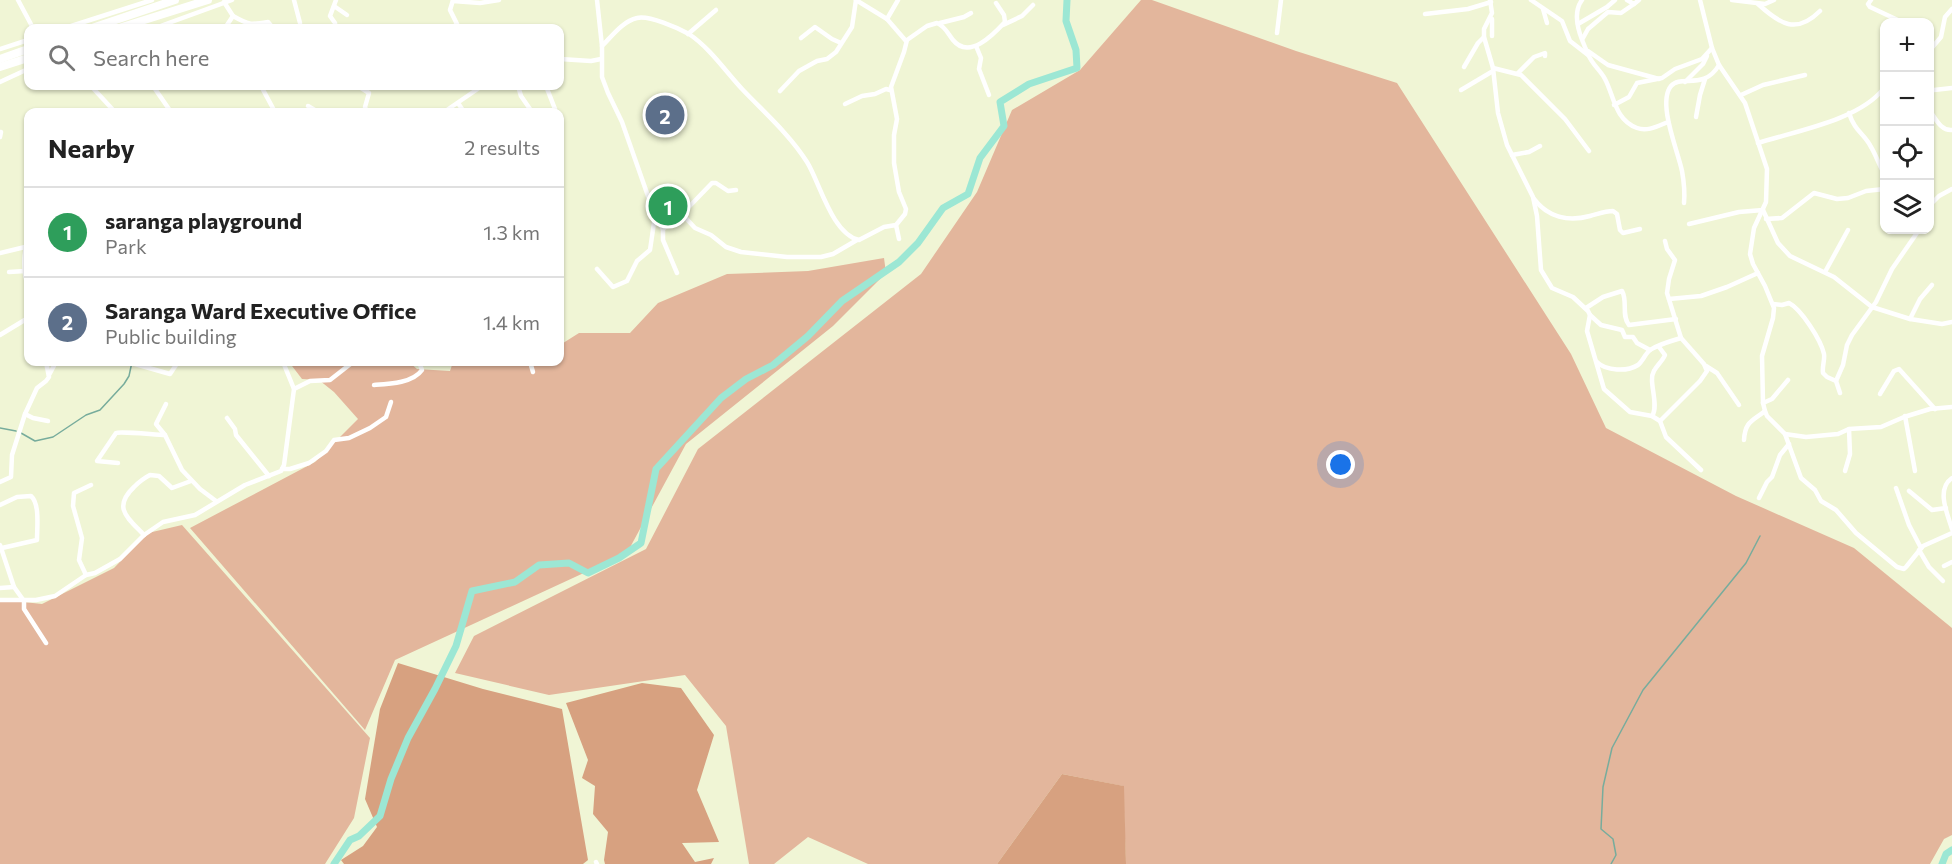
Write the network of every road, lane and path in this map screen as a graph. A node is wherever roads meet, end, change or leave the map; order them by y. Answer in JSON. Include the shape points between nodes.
{"nodes":[{"id":1,"x":18,"y":0,"type":"edge"},
{"id":2,"x":152,"y":0,"type":"edge"},
{"id":3,"x":175,"y":0,"type":"edge"},
{"id":4,"x":208,"y":0,"type":"edge"},
{"id":5,"x":232,"y":0,"type":"edge"},
{"id":6,"x":294,"y":0,"type":"edge"},
{"id":7,"x":336,"y":0,"type":"edge"},
{"id":8,"x":499,"y":0,"type":"edge"},
{"id":9,"x":597,"y":0,"type":"edge"},
{"id":10,"x":856,"y":0,"type":"edge"},
{"id":11,"x":898,"y":0,"type":"edge"},
{"id":12,"x":1274,"y":0,"type":"edge"},
{"id":13,"x":1532,"y":0,"type":"edge"},
{"id":14,"x":1574,"y":0,"type":"edge"},
{"id":15,"x":1582,"y":0,"type":"edge"},
{"id":16,"x":1615,"y":0,"type":"edge"},
{"id":17,"x":1627,"y":0,"type":"edge"},
{"id":18,"x":1639,"y":0,"type":"edge"},
{"id":19,"x":1700,"y":0,"type":"edge"},
{"id":20,"x":1732,"y":0,"type":"edge"},
{"id":21,"x":1774,"y":0,"type":"edge"},
{"id":22,"x":1871,"y":0,"type":"edge"},
{"id":23,"x":453,"y":1,"type":"edge"},
{"id":24,"x":1281,"y":1,"type":"edge"},
{"id":25,"x":1491,"y":1,"type":"edge"},
{"id":26,"x":225,"y":2,"type":"junction"},
{"id":27,"x":160,"y":3,"type":"edge"},
{"id":28,"x":996,"y":3,"type":"dead end"},
{"id":29,"x":1634,"y":4,"type":"junction"},
{"id":30,"x":1758,"y":4,"type":"junction"},
{"id":31,"x":1033,"y":5,"type":"dead end"},
{"id":32,"x":334,"y":6,"type":"junction"},
{"id":33,"x":1577,"y":6,"type":"junction"},
{"id":34,"x":1543,"y":9,"type":"junction"},
{"id":35,"x":1952,"y":9,"type":"edge"},
{"id":36,"x":716,"y":10,"type":"dead end"},
{"id":37,"x":1820,"y":11,"type":"dead end"},
{"id":38,"x":971,"y":13,"type":"dead end"},
{"id":39,"x":1425,"y":14,"type":"dead end"},
{"id":40,"x":1492,"y":14,"type":"junction"},
{"id":41,"x":347,"y":15,"type":"dead end"},
{"id":42,"x":233,"y":16,"type":"junction"},
{"id":43,"x":1893,"y":18,"type":"edge"},
{"id":44,"x":887,"y":19,"type":"junction"},
{"id":45,"x":300,"y":22,"type":"dead end"},
{"id":46,"x":335,"y":23,"type":"dead end"},
{"id":47,"x":940,"y":23,"type":"junction"},
{"id":48,"x":1547,"y":23,"type":"dead end"},
{"id":49,"x":31,"y":24,"type":"edge"},
{"id":50,"x":77,"y":24,"type":"edge"},
{"id":51,"x":103,"y":24,"type":"edge"},
{"id":52,"x":132,"y":24,"type":"edge"},
{"id":53,"x":166,"y":24,"type":"edge"},
{"id":54,"x":228,"y":24,"type":"edge"},
{"id":55,"x":249,"y":24,"type":"edge"},
{"id":56,"x":255,"y":24,"type":"edge"},
{"id":57,"x":270,"y":24,"type":"edge"},
{"id":58,"x":456,"y":24,"type":"edge"},
{"id":59,"x":1578,"y":24,"type":"junction"},
{"id":60,"x":1001,"y":27,"type":"junction"},
{"id":61,"x":1277,"y":33,"type":"dead end"},
{"id":62,"x":688,"y":34,"type":"junction"},
{"id":63,"x":1492,"y":36,"type":"dead end"},
{"id":64,"x":1484,"y":37,"type":"junction"},
{"id":65,"x":801,"y":38,"type":"dead end"},
{"id":66,"x":24,"y":41,"type":"edge"},
{"id":67,"x":906,"y":41,"type":"junction"},
{"id":68,"x":1582,"y":41,"type":"junction"},
{"id":69,"x":841,"y":43,"type":"junction"},
{"id":70,"x":1934,"y":45,"type":"edge"},
{"id":71,"x":602,"y":46,"type":"junction"},
{"id":72,"x":976,"y":46,"type":"junction"},
{"id":73,"x":1712,"y":48,"type":"junction"},
{"id":74,"x":0,"y":49,"type":"edge"},
{"id":75,"x":24,"y":51,"type":"edge"},
{"id":76,"x":1588,"y":53,"type":"junction"},
{"id":77,"x":1708,"y":54,"type":"junction"},
{"id":78,"x":1545,"y":56,"type":"dead end"},
{"id":79,"x":24,"y":58,"type":"edge"},
{"id":80,"x":564,"y":59,"type":"edge"},
{"id":81,"x":601,"y":59,"type":"junction"},
{"id":82,"x":1,"y":65,"type":"edge"},
{"id":83,"x":1719,"y":65,"type":"junction"},
{"id":84,"x":1464,"y":66,"type":"dead end"},
{"id":85,"x":1493,"y":69,"type":"junction"},
{"id":86,"x":24,"y":71,"type":"edge"},
{"id":87,"x":1518,"y":73,"type":"junction"},
{"id":88,"x":1805,"y":75,"type":"dead end"},
{"id":89,"x":1660,"y":79,"type":"junction"},
{"id":90,"x":1705,"y":79,"type":"junction"},
{"id":91,"x":0,"y":82,"type":"edge"},
{"id":92,"x":1685,"y":82,"type":"junction"},
{"id":93,"x":1952,"y":88,"type":"edge"},
{"id":94,"x":95,"y":90,"type":"edge"},
{"id":95,"x":156,"y":90,"type":"edge"},
{"id":96,"x":263,"y":90,"type":"edge"},
{"id":97,"x":364,"y":90,"type":"edge"},
{"id":98,"x":476,"y":90,"type":"edge"},
{"id":99,"x":519,"y":90,"type":"edge"},
{"id":100,"x":548,"y":90,"type":"edge"},
{"id":101,"x":780,"y":90,"type":"dead end"},
{"id":102,"x":890,"y":90,"type":"junction"},
{"id":103,"x":1461,"y":90,"type":"dead end"},
{"id":104,"x":1934,"y":90,"type":"dead end"},
{"id":105,"x":1880,"y":92,"type":"edge"},
{"id":106,"x":989,"y":95,"type":"dead end"},
{"id":107,"x":1741,"y":95,"type":"junction"},
{"id":108,"x":458,"y":103,"type":"junction"},
{"id":109,"x":845,"y":104,"type":"dead end"},
{"id":110,"x":1614,"y":105,"type":"junction"},
{"id":111,"x":308,"y":106,"type":"dead end"},
{"id":112,"x":111,"y":108,"type":"edge"},
{"id":113,"x":168,"y":108,"type":"edge"},
{"id":114,"x":273,"y":108,"type":"edge"},
{"id":115,"x":311,"y":108,"type":"edge"},
{"id":116,"x":365,"y":108,"type":"edge"},
{"id":117,"x":450,"y":108,"type":"edge"},
{"id":118,"x":461,"y":108,"type":"edge"},
{"id":119,"x":529,"y":108,"type":"edge"},
{"id":120,"x":555,"y":108,"type":"edge"},
{"id":121,"x":1849,"y":113,"type":"junction"},
{"id":122,"x":1696,"y":117,"type":"dead end"},
{"id":123,"x":1934,"y":117,"type":"edge"},
{"id":124,"x":1668,"y":122,"type":"junction"},
{"id":125,"x":1952,"y":130,"type":"edge"},
{"id":126,"x":1758,"y":143,"type":"junction"},
{"id":127,"x":1540,"y":146,"type":"dead end"},
{"id":128,"x":1589,"y":151,"type":"dead end"},
{"id":129,"x":1512,"y":156,"type":"junction"},
{"id":130,"x":1880,"y":167,"type":"edge"},
{"id":131,"x":1880,"y":189,"type":"edge"},
{"id":132,"x":1952,"y":189,"type":"edge"},
{"id":133,"x":736,"y":190,"type":"dead end"},
{"id":134,"x":1533,"y":197,"type":"junction"},
{"id":135,"x":1934,"y":200,"type":"edge"},
{"id":136,"x":1684,"y":203,"type":"dead end"},
{"id":137,"x":1763,"y":210,"type":"junction"},
{"id":138,"x":682,"y":214,"type":"junction"},
{"id":139,"x":655,"y":216,"type":"junction"},
{"id":140,"x":1766,"y":219,"type":"junction"},
{"id":141,"x":1689,"y":224,"type":"dead end"},
{"id":142,"x":896,"y":225,"type":"junction"},
{"id":143,"x":663,"y":229,"type":"junction"},
{"id":144,"x":1640,"y":229,"type":"dead end"},
{"id":145,"x":1848,"y":230,"type":"dead end"},
{"id":146,"x":1916,"y":234,"type":"edge"},
{"id":147,"x":899,"y":239,"type":"dead end"},
{"id":148,"x":857,"y":240,"type":"junction"},
{"id":149,"x":1665,"y":241,"type":"dead end"},
{"id":150,"x":24,"y":247,"type":"edge"},
{"id":151,"x":0,"y":253,"type":"edge"},
{"id":152,"x":597,"y":269,"type":"dead end"},
{"id":153,"x":24,"y":271,"type":"edge"},
{"id":154,"x":9,"y":272,"type":"dead end"},
{"id":155,"x":1826,"y":272,"type":"junction"},
{"id":156,"x":677,"y":273,"type":"dead end"},
{"id":157,"x":1758,"y":273,"type":"junction"},
{"id":158,"x":1932,"y":285,"type":"dead end"},
{"id":159,"x":1669,"y":298,"type":"junction"},
{"id":160,"x":1773,"y":304,"type":"junction"},
{"id":161,"x":1872,"y":307,"type":"junction"},
{"id":162,"x":1586,"y":308,"type":"junction"},
{"id":163,"x":1590,"y":315,"type":"junction"},
{"id":164,"x":1676,"y":319,"type":"junction"},
{"id":165,"x":1910,"y":319,"type":"junction"},
{"id":166,"x":24,"y":320,"type":"edge"},
{"id":167,"x":1952,"y":322,"type":"edge"},
{"id":168,"x":0,"y":335,"type":"edge"},
{"id":169,"x":1681,"y":338,"type":"junction"},
{"id":170,"x":1659,"y":347,"type":"junction"},
{"id":171,"x":1650,"y":350,"type":"junction"},
{"id":172,"x":1596,"y":361,"type":"junction"},
{"id":173,"x":47,"y":366,"type":"edge"},
{"id":174,"x":54,"y":366,"type":"edge"},
{"id":175,"x":142,"y":366,"type":"edge"},
{"id":176,"x":175,"y":366,"type":"edge"},
{"id":177,"x":285,"y":366,"type":"edge"},
{"id":178,"x":348,"y":366,"type":"edge"},
{"id":179,"x":420,"y":366,"type":"edge"},
{"id":180,"x":531,"y":366,"type":"edge"},
{"id":181,"x":1705,"y":366,"type":"junction"},
{"id":182,"x":533,"y":372,"type":"dead end"},
{"id":183,"x":49,"y":377,"type":"junction"},
{"id":184,"x":1788,"y":380,"type":"dead end"},
{"id":185,"x":1836,"y":381,"type":"junction"},
{"id":186,"x":374,"y":385,"type":"dead end"},
{"id":187,"x":294,"y":388,"type":"junction"},
{"id":188,"x":1840,"y":393,"type":"dead end"},
{"id":189,"x":1880,"y":394,"type":"dead end"},
{"id":190,"x":391,"y":402,"type":"dead end"},
{"id":191,"x":1763,"y":403,"type":"junction"},
{"id":192,"x":166,"y":404,"type":"dead end"},
{"id":193,"x":1739,"y":405,"type":"dead end"},
{"id":194,"x":1952,"y":407,"type":"edge"},
{"id":195,"x":1935,"y":409,"type":"junction"},
{"id":196,"x":1765,"y":411,"type":"junction"},
{"id":197,"x":25,"y":414,"type":"junction"},
{"id":198,"x":1652,"y":416,"type":"junction"},
{"id":199,"x":1905,"y":416,"type":"junction"},
{"id":200,"x":227,"y":418,"type":"dead end"},
{"id":201,"x":48,"y":421,"type":"dead end"},
{"id":202,"x":1660,"y":422,"type":"junction"},
{"id":203,"x":1850,"y":429,"type":"junction"},
{"id":204,"x":1785,"y":434,"type":"junction"},
{"id":205,"x":165,"y":435,"type":"junction"},
{"id":206,"x":1744,"y":440,"type":"dead end"},
{"id":207,"x":1789,"y":443,"type":"junction"},
{"id":208,"x":118,"y":463,"type":"dead end"},
{"id":209,"x":282,"y":469,"type":"junction"},
{"id":210,"x":1701,"y":470,"type":"dead end"},
{"id":211,"x":1845,"y":471,"type":"dead end"},
{"id":212,"x":1915,"y":471,"type":"dead end"},
{"id":213,"x":269,"y":476,"type":"junction"},
{"id":214,"x":1952,"y":478,"type":"edge"},
{"id":215,"x":191,"y":481,"type":"junction"},
{"id":216,"x":0,"y":482,"type":"edge"},
{"id":217,"x":91,"y":485,"type":"dead end"},
{"id":218,"x":1896,"y":488,"type":"dead end"},
{"id":219,"x":1910,"y":491,"type":"dead end"},
{"id":220,"x":1760,"y":498,"type":"dead end"},
{"id":221,"x":216,"y":501,"type":"junction"},
{"id":222,"x":0,"y":505,"type":"edge"},
{"id":223,"x":1946,"y":508,"type":"junction"},
{"id":224,"x":1952,"y":531,"type":"edge"},
{"id":225,"x":144,"y":535,"type":"junction"},
{"id":226,"x":1,"y":546,"type":"edge"},
{"id":227,"x":1920,"y":549,"type":"junction"},
{"id":228,"x":86,"y":575,"type":"junction"},
{"id":229,"x":1943,"y":581,"type":"dead end"},
{"id":230,"x":14,"y":586,"type":"junction"},
{"id":231,"x":0,"y":588,"type":"edge"},
{"id":232,"x":0,"y":600,"type":"edge"},
{"id":233,"x":24,"y":601,"type":"junction"},
{"id":234,"x":46,"y":642,"type":"dead end"}],
"edges":[{"from":1,"to":49,"type":"street"},
{"from":2,"to":50,"type":"street"},
{"from":3,"to":27,"type":"highway"},
{"from":4,"to":52,"type":"highway"},
{"from":5,"to":26,"type":"street"},
{"from":6,"to":45,"type":"street"},
{"from":7,"to":32,"type":"street"},
{"from":8,"to":23,"type":"street"},
{"from":9,"to":71,"type":"street"},
{"from":10,"to":44,"type":"street"},
{"from":10,"to":69,"type":"street","via":[[852,27]]},
{"from":11,"to":44,"type":"street"},
{"from":12,"to":24,"type":"street"},
{"from":13,"to":34,"type":"street"},
{"from":14,"to":33,"type":"street"},
{"from":15,"to":33,"type":"street"},
{"from":16,"to":59,"type":"street"},
{"from":17,"to":29,"type":"street"},
{"from":18,"to":29,"type":"street"},
{"from":19,"to":73,"type":"street"},
{"from":20,"to":30,"type":"street"},
{"from":21,"to":30,"type":"street"},
{"from":22,"to":43,"type":"street","via":[[1870,7]]},
{"from":23,"to":58,"type":"street","via":[[450,10]]},
{"from":24,"to":61,"type":"street"},
{"from":25,"to":39,"type":"street","via":[[1468,9]]},
{"from":25,"to":40,"type":"street"},
{"from":26,"to":42,"type":"street"},
{"from":26,"to":53,"type":"street"},
{"from":27,"to":51,"type":"highway"},
{"from":28,"to":60,"type":"street","via":[[1004,17]]},
{"from":29,"to":68,"type":"street","via":[[1621,13],[1608,12],[1600,17]]},
{"from":30,"to":37,"type":"street","via":[[1777,19],[1799,26]]},
{"from":31,"to":60,"type":"street"},
{"from":32,"to":41,"type":"street"},
{"from":32,"to":46,"type":"street","via":[[331,18]]},
{"from":33,"to":59,"type":"street"},
{"from":34,"to":48,"type":"street"},
{"from":34,"to":76,"type":"street","via":[[1562,21],[1570,41]]},
{"from":35,"to":70,"type":"street"},
{"from":36,"to":62,"type":"street"},
{"from":38,"to":47,"type":"street"},
{"from":40,"to":63,"type":"street"},
{"from":40,"to":64,"type":"street"},
{"from":42,"to":54,"type":"street"},
{"from":42,"to":55,"type":"street"},
{"from":44,"to":67,"type":"street"},
{"from":47,"to":67,"type":"street","via":[[927,26]]},
{"from":47,"to":72,"type":"street","via":[[959,45]]},
{"from":56,"to":57,"type":"street","via":[[268,21]]},
{"from":59,"to":68,"type":"street"},
{"from":60,"to":72,"type":"street"},
{"from":62,"to":71,"type":"street","via":[[659,21],[636,18]]},
{"from":62,"to":148,"type":"street","via":[[764,109],[793,144],[836,219]]},
{"from":64,"to":84,"type":"street"},
{"from":64,"to":85,"type":"street"},
{"from":65,"to":69,"type":"street","via":[[815,27]]},
{"from":66,"to":74,"type":"street"},
{"from":67,"to":102,"type":"street"},
{"from":68,"to":76,"type":"street"},
{"from":69,"to":101,"type":"street","via":[[829,58],[799,71]]},
{"from":71,"to":81,"type":"street"},
{"from":72,"to":106,"type":"street"},
{"from":73,"to":77,"type":"street"},
{"from":73,"to":83,"type":"street"},
{"from":75,"to":82,"type":"highway"},
{"from":76,"to":89,"type":"street","via":[[1608,65]]},
{"from":76,"to":110,"type":"street","via":[[1604,77]]},
{"from":77,"to":89,"type":"street"},
{"from":77,"to":92,"type":"street"},
{"from":78,"to":87,"type":"street","via":[[1534,57]]},
{"from":79,"to":82,"type":"highway"},
{"from":80,"to":81,"type":"street"},
{"from":81,"to":139,"type":"street","via":[[602,77]]},
{"from":83,"to":90,"type":"street"},
{"from":83,"to":107,"type":"street"},
{"from":85,"to":87,"type":"street"},
{"from":85,"to":103,"type":"street"},
{"from":85,"to":129,"type":"street","via":[[1500,125]]},
{"from":86,"to":91,"type":"street"},
{"from":87,"to":128,"type":"street","via":[[1565,119]]},
{"from":88,"to":107,"type":"street"},
{"from":89,"to":110,"type":"street","via":[[1637,83],[1629,97]]},
{"from":90,"to":92,"type":"street"},
{"from":90,"to":122,"type":"street"},
{"from":92,"to":124,"type":"street","via":[[1670,88]]},
{"from":93,"to":104,"type":"street"},
{"from":94,"to":112,"type":"street"},
{"from":95,"to":113,"type":"street"},
{"from":96,"to":114,"type":"street"},
{"from":97,"to":116,"type":"street","via":[[369,93]]},
{"from":98,"to":108,"type":"street"},
{"from":99,"to":119,"type":"street"},
{"from":100,"to":120,"type":"street"},
{"from":102,"to":109,"type":"street"},
{"from":102,"to":142,"type":"street","via":[[897,119],[894,163],[906,208]]},
{"from":105,"to":121,"type":"street","via":[[1868,104]]},
{"from":107,"to":126,"type":"street"},
{"from":108,"to":117,"type":"street"},
{"from":108,"to":118,"type":"street"},
{"from":110,"to":124,"type":"street","via":[[1640,129]]},
{"from":111,"to":115,"type":"street"},
{"from":121,"to":126,"type":"street"},
{"from":121,"to":130,"type":"street"},
{"from":123,"to":125,"type":"street","via":[[1941,126]]},
{"from":124,"to":136,"type":"street","via":[[1682,169]]},
{"from":126,"to":137,"type":"street","via":[[1767,169]]},
{"from":127,"to":129,"type":"street"},
{"from":129,"to":134,"type":"street"},
{"from":131,"to":140,"type":"street","via":[[1837,199],[1814,193],[1782,218]]},
{"from":132,"to":135,"type":"street"},
{"from":133,"to":138,"type":"street","via":[[728,191],[714,183]]},
{"from":134,"to":144,"type":"street","via":[[1548,214],[1577,219],[1613,211],[1623,233]]},
{"from":134,"to":162,"type":"street","via":[[1541,270],[1552,288]]},
{"from":137,"to":140,"type":"street"},
{"from":137,"to":141,"type":"street"},
{"from":137,"to":157,"type":"street","via":[[1750,247]]},
{"from":138,"to":143,"type":"street"},
{"from":138,"to":148,"type":"street","via":[[695,228],[741,252],[821,257]]},
{"from":139,"to":143,"type":"street"},
{"from":139,"to":152,"type":"street","via":[[651,248],[637,261],[627,281],[613,287]]},
{"from":140,"to":155,"type":"street","via":[[1778,243],[1790,255]]},
{"from":142,"to":147,"type":"street"},
{"from":142,"to":148,"type":"street"},
{"from":143,"to":156,"type":"street","via":[[663,240]]},
{"from":145,"to":155,"type":"street"},
{"from":146,"to":161,"type":"street"},
{"from":149,"to":159,"type":"street","via":[[1675,260]]},
{"from":150,"to":151,"type":"street"},
{"from":153,"to":154,"type":"street"},
{"from":155,"to":161,"type":"street"},
{"from":157,"to":159,"type":"street","via":[[1701,296]]},
{"from":157,"to":160,"type":"street"},
{"from":158,"to":165,"type":"street"},
{"from":159,"to":164,"type":"street"},
{"from":160,"to":185,"type":"street","via":[[1790,303],[1796,307],[1824,352],[1823,373]]},
{"from":160,"to":191,"type":"street","via":[[1762,356]]},
{"from":161,"to":165,"type":"street"},
{"from":161,"to":185,"type":"street","via":[[1848,341]]},
{"from":162,"to":163,"type":"street"},
{"from":162,"to":164,"type":"street","via":[[1622,291],[1629,325]]},
{"from":163,"to":171,"type":"street","via":[[1600,325],[1622,330],[1624,336],[1633,337]]},
{"from":163,"to":172,"type":"street","via":[[1587,331]]},
{"from":164,"to":169,"type":"street"},
{"from":165,"to":167,"type":"street"},
{"from":166,"to":168,"type":"street"},
{"from":169,"to":170,"type":"street"},
{"from":169,"to":181,"type":"street"},
{"from":170,"to":171,"type":"street"},
{"from":170,"to":198,"type":"street","via":[[1665,355],[1652,379]]},
{"from":171,"to":172,"type":"street","via":[[1633,367],[1610,369]]},
{"from":172,"to":198,"type":"street","via":[[1604,389],[1630,412]]},
{"from":173,"to":183,"type":"street"},
{"from":174,"to":183,"type":"street"},
{"from":175,"to":176,"type":"street","via":[[170,374]]},
{"from":177,"to":187,"type":"street"},
{"from":178,"to":187,"type":"street","via":[[330,380],[310,381]]},
{"from":179,"to":186,"type":"street","via":[[422,370],[415,377]]},
{"from":180,"to":182,"type":"street"},
{"from":181,"to":193,"type":"street","via":[[1717,373]]},
{"from":181,"to":202,"type":"street","via":[[1707,371],[1700,381]]},
{"from":183,"to":197,"type":"street","via":[[37,388]]},
{"from":184,"to":191,"type":"street","via":[[1772,399]]},
{"from":185,"to":188,"type":"street"},
{"from":187,"to":209,"type":"street"},
{"from":189,"to":195,"type":"street","via":[[1899,369]]},
{"from":190,"to":209,"type":"street","via":[[386,417],[370,428],[350,438],[334,440],[309,463]]},
{"from":191,"to":196,"type":"street"},
{"from":192,"to":205,"type":"street","via":[[156,424]]},
{"from":194,"to":195,"type":"street"},
{"from":195,"to":199,"type":"street"},
{"from":196,"to":204,"type":"street"},
{"from":196,"to":206,"type":"street","via":[[1750,421]]},
{"from":197,"to":201,"type":"street"},
{"from":197,"to":216,"type":"street","via":[[12,455],[11,477]]},
{"from":198,"to":202,"type":"street"},
{"from":199,"to":203,"type":"street","via":[[1881,427]]},
{"from":199,"to":212,"type":"street"},
{"from":200,"to":213,"type":"street"},
{"from":202,"to":210,"type":"street","via":[[1666,437]]},
{"from":203,"to":204,"type":"street","via":[[1806,437]]},
{"from":203,"to":211,"type":"street"},
{"from":204,"to":207,"type":"street"},
{"from":205,"to":208,"type":"street","via":[[116,433],[97,461]]},
{"from":205,"to":215,"type":"street"},
{"from":207,"to":220,"type":"street"},
{"from":207,"to":227,"type":"street","via":[[1802,478],[1821,501],[1836,510],[1880,554],[1904,569]]},
{"from":209,"to":213,"type":"street"},
{"from":213,"to":221,"type":"street"},
{"from":214,"to":223,"type":"street","via":[[1944,488]]},
{"from":215,"to":221,"type":"street"},
{"from":215,"to":225,"type":"street","via":[[172,488],[162,478],[150,475],[125,495],[125,514]]},
{"from":217,"to":228,"type":"street","via":[[74,493],[73,500],[82,538],[79,560]]},
{"from":218,"to":227,"type":"street"},
{"from":219,"to":223,"type":"street","via":[[1932,510]]},
{"from":221,"to":225,"type":"street","via":[[195,515],[163,522]]},
{"from":222,"to":226,"type":"street","via":[[16,497],[31,496],[37,517],[37,540]]},
{"from":223,"to":224,"type":"street"},
{"from":224,"to":227,"type":"street"},
{"from":225,"to":228,"type":"street","via":[[118,560]]},
{"from":226,"to":230,"type":"street"},
{"from":227,"to":229,"type":"street","via":[[1929,567]]},
{"from":228,"to":233,"type":"street","via":[[55,596]]},
{"from":230,"to":231,"type":"street"},
{"from":230,"to":233,"type":"street"},
{"from":232,"to":233,"type":"street"},
{"from":233,"to":234,"type":"street","via":[[24,609]]}]}
